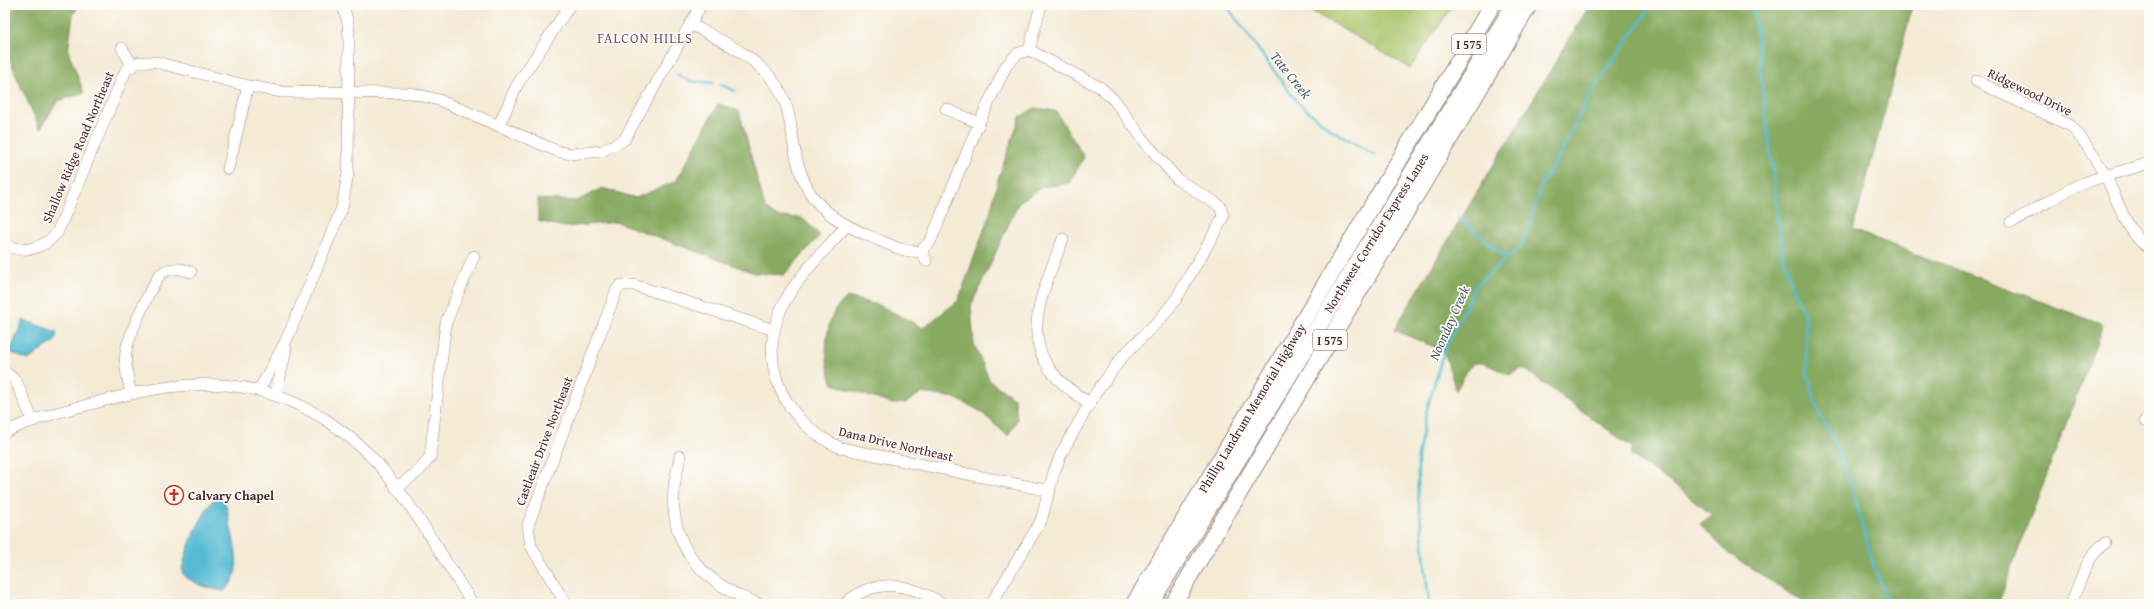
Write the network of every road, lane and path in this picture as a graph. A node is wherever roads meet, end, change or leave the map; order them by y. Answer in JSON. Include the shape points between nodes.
{"nodes":[{"id":1,"x":343,"y":5,"type":"edge"},
{"id":2,"x":570,"y":5,"type":"edge"},
{"id":3,"x":701,"y":5,"type":"edge"},
{"id":4,"x":1041,"y":5,"type":"edge"},
{"id":5,"x":1492,"y":5,"type":"edge"},
{"id":6,"x":1514,"y":5,"type":"edge"},
{"id":7,"x":1529,"y":5,"type":"edge"},
{"id":8,"x":690,"y":24,"type":"junction"},
{"id":9,"x":122,"y":48,"type":"dead end"},
{"id":10,"x":1029,"y":50,"type":"junction"},
{"id":11,"x":132,"y":65,"type":"junction"},
{"id":12,"x":1976,"y":81,"type":"dead end"},
{"id":13,"x":248,"y":86,"type":"junction"},
{"id":14,"x":349,"y":93,"type":"junction"},
{"id":15,"x":946,"y":109,"type":"dead end"},
{"id":16,"x":979,"y":123,"type":"junction"},
{"id":17,"x":499,"y":125,"type":"junction"},
{"id":18,"x":2149,"y":163,"type":"edge"},
{"id":19,"x":228,"y":169,"type":"dead end"},
{"id":20,"x":2106,"y":177,"type":"junction"},
{"id":21,"x":2010,"y":222,"type":"dead end"},
{"id":22,"x":846,"y":226,"type":"junction"},
{"id":23,"x":1063,"y":240,"type":"dead end"},
{"id":24,"x":5,"y":245,"type":"edge"},
{"id":25,"x":2149,"y":248,"type":"edge"},
{"id":26,"x":474,"y":256,"type":"dead end"},
{"id":27,"x":191,"y":272,"type":"dead end"},
{"id":28,"x":774,"y":330,"type":"junction"},
{"id":29,"x":286,"y":341,"type":"junction"},
{"id":30,"x":5,"y":372,"type":"edge"},
{"id":31,"x":259,"y":390,"type":"junction"},
{"id":32,"x":131,"y":394,"type":"junction"},
{"id":33,"x":276,"y":395,"type":"junction"},
{"id":34,"x":1090,"y":403,"type":"junction"},
{"id":35,"x":33,"y":421,"type":"junction"},
{"id":36,"x":5,"y":432,"type":"edge"},
{"id":37,"x":680,"y":456,"type":"dead end"},
{"id":38,"x":396,"y":488,"type":"junction"},
{"id":39,"x":1050,"y":491,"type":"junction"},
{"id":40,"x":2105,"y":543,"type":"dead end"},
{"id":41,"x":473,"y":604,"type":"edge"},
{"id":42,"x":566,"y":604,"type":"edge"},
{"id":43,"x":759,"y":604,"type":"edge"},
{"id":44,"x":845,"y":604,"type":"edge"},
{"id":45,"x":943,"y":604,"type":"edge"},
{"id":46,"x":992,"y":604,"type":"edge"},
{"id":47,"x":1134,"y":604,"type":"edge"},
{"id":48,"x":1150,"y":604,"type":"edge"},
{"id":49,"x":1173,"y":604,"type":"edge"},
{"id":50,"x":2071,"y":604,"type":"edge"}],
"edges":[{"from":1,"to":14,"type":"street","via":[[348,23]]},
{"from":2,"to":17,"type":"street","via":[[517,85]]},
{"from":3,"to":8,"type":"street","name":"Shallow Ridge Road Northeast"},
{"from":4,"to":10,"type":"street"},
{"from":5,"to":47,"type":"highway","name":"Phillip Landrum Memorial Highway","number":"I 575"},
{"from":6,"to":48,"type":"highway","name":"Northwest Corridor Express Lanes"},
{"from":7,"to":49,"type":"highway","number":"I 575"},
{"from":8,"to":17,"type":"street","name":"Shallow Ridge Road Northeast","via":[[630,132],[612,148],[587,154],[570,154],[557,151]]},
{"from":8,"to":22,"type":"street","via":[[744,54],[761,67],[775,83],[788,113],[798,164],[808,190],[825,212]]},
{"from":9,"to":11,"type":"street","name":"Shallow Ridge Road Northeast"},
{"from":10,"to":16,"type":"street","via":[[1017,54],[1010,61]]},
{"from":10,"to":34,"type":"street","via":[[1101,88],[1115,101],[1178,180],[1228,211],[1176,299],[1162,318],[1123,356]]},
{"from":11,"to":13,"type":"street","name":"Shallow Ridge Road Northeast","via":[[139,62],[168,64]]},
{"from":11,"to":24,"type":"street","name":"Shallow Ridge Road Northeast","via":[[126,70],[57,233],[36,249],[21,250]]},
{"from":12,"to":20,"type":"street","name":"Ridgewood Drive","via":[[2071,126],[2083,139]]},
{"from":13,"to":14,"type":"street","name":"Shallow Ridge Road Northeast","via":[[282,92]]},
{"from":13,"to":19,"type":"street"},
{"from":14,"to":17,"type":"street","name":"Shallow Ridge Road Northeast","via":[[410,93],[426,96]]},
{"from":14,"to":29,"type":"street","via":[[348,173],[343,204]]},
{"from":15,"to":16,"type":"street"},
{"from":16,"to":22,"type":"street","via":[[923,256]]},
{"from":18,"to":20,"type":"street"},
{"from":20,"to":21,"type":"street","via":[[2078,186]]},
{"from":20,"to":25,"type":"street","name":"Ridgewood Drive","via":[[2131,228]]},
{"from":22,"to":28,"type":"street","name":"Dana Drive Northeast","via":[[790,291]]},
{"from":23,"to":34,"type":"street","via":[[1040,296],[1037,338],[1039,350],[1049,368],[1069,389]]},
{"from":26,"to":38,"type":"street","via":[[446,322],[430,457],[419,471]]},
{"from":27,"to":32,"type":"street","via":[[171,269],[162,272],[153,285],[126,350]]},
{"from":28,"to":39,"type":"street","name":"Dana Drive Northeast","via":[[773,366],[782,393],[803,425],[826,441],[841,448],[873,456]]},
{"from":28,"to":42,"type":"street","name":"Castleair Drive Northeast","via":[[621,282],[528,525],[530,546]]},
{"from":29,"to":31,"type":"street"},
{"from":29,"to":33,"type":"street"},
{"from":30,"to":35,"type":"street","via":[[16,381]]},
{"from":31,"to":32,"type":"street","via":[[199,383],[162,386]]},
{"from":31,"to":33,"type":"street"},
{"from":32,"to":35,"type":"street"},
{"from":33,"to":38,"type":"street","via":[[311,410],[341,431],[371,456]]},
{"from":34,"to":39,"type":"street","via":[[1062,452]]},
{"from":35,"to":36,"type":"street"},
{"from":37,"to":43,"type":"street","via":[[674,503],[679,531],[690,556],[712,580],[727,591]]},
{"from":38,"to":41,"type":"street"},
{"from":39,"to":46,"type":"street","via":[[1035,533]]},
{"from":40,"to":50,"type":"street","via":[[2097,548],[2090,558]]},
{"from":44,"to":45,"type":"street","via":[[863,590],[882,586],[917,591]]}]}
